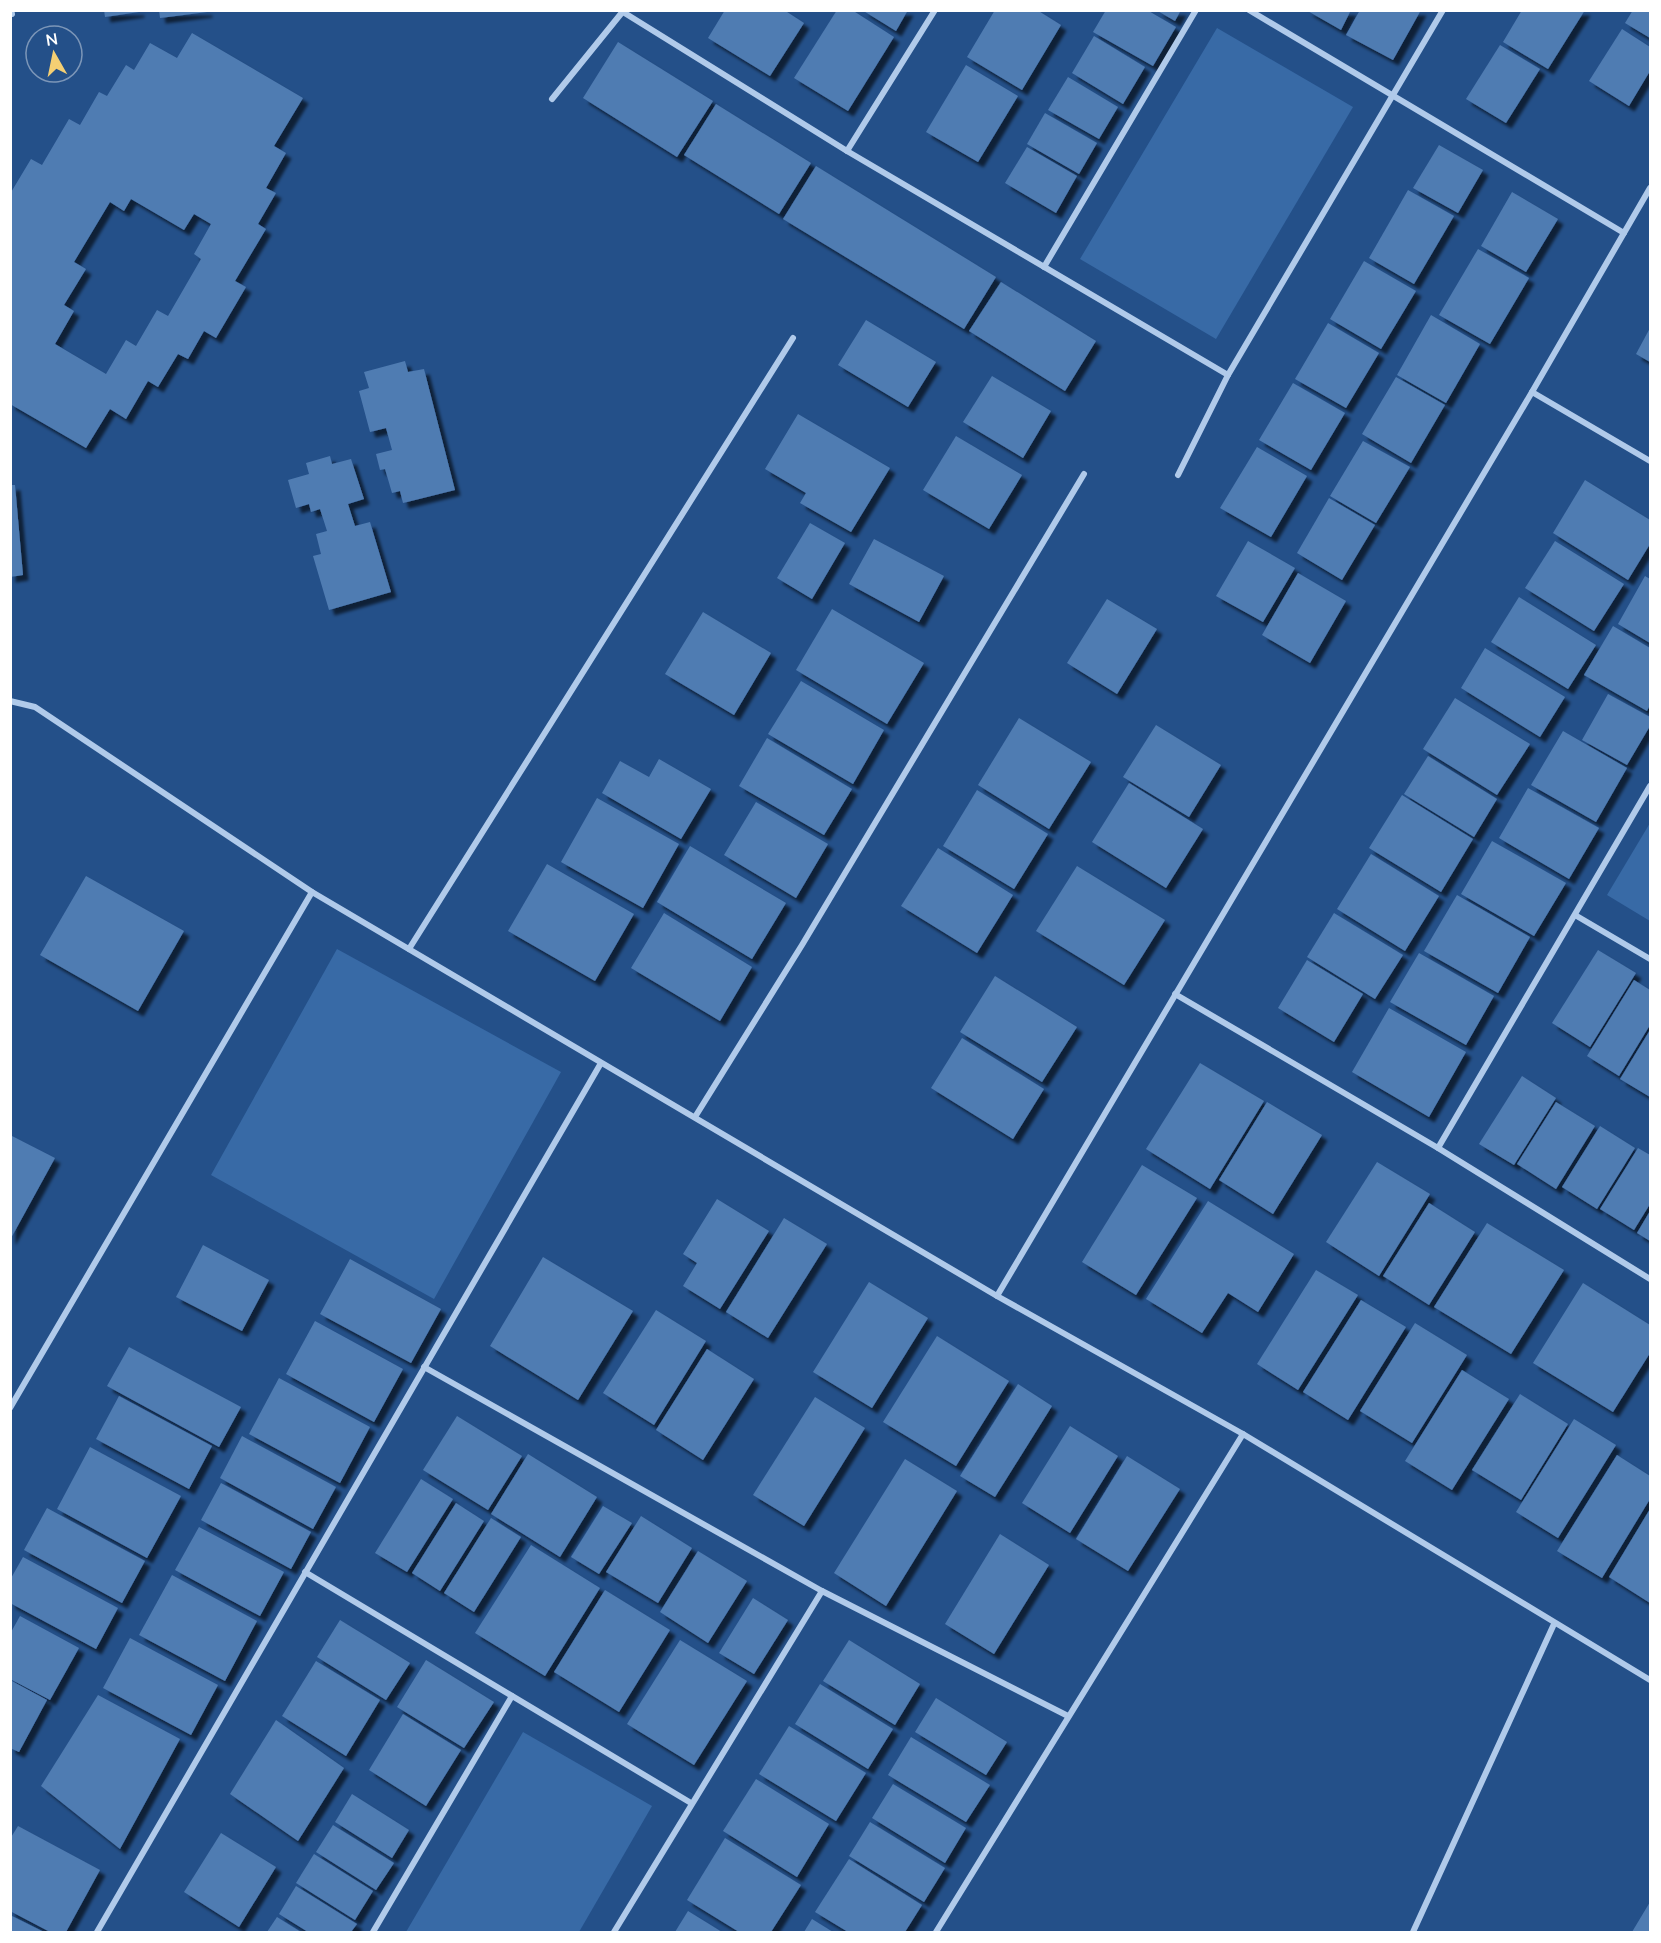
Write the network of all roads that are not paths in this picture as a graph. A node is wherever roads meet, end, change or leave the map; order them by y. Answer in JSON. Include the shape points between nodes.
{"nodes":[{"id":1,"x":934,"y":10,"type":"edge"},
{"id":2,"x":1196,"y":10,"type":"edge"},
{"id":3,"x":1249,"y":10,"type":"edge"},
{"id":4,"x":1443,"y":10,"type":"edge"},
{"id":5,"x":624,"y":11,"type":"edge"},
{"id":6,"x":1393,"y":96,"type":"junction"},
{"id":7,"x":552,"y":99,"type":"dead end"},
{"id":8,"x":847,"y":151,"type":"junction"},
{"id":9,"x":1650,"y":188,"type":"edge"},
{"id":10,"x":1623,"y":233,"type":"junction"},
{"id":11,"x":1044,"y":267,"type":"junction"},
{"id":12,"x":793,"y":338,"type":"dead end"},
{"id":13,"x":1228,"y":375,"type":"junction"},
{"id":14,"x":1532,"y":392,"type":"junction"},
{"id":15,"x":1650,"y":461,"type":"edge"},
{"id":16,"x":1084,"y":474,"type":"dead end"},
{"id":17,"x":1178,"y":475,"type":"dead end"},
{"id":18,"x":10,"y":701,"type":"edge"},
{"id":19,"x":1650,"y":786,"type":"edge"},
{"id":20,"x":312,"y":892,"type":"junction"},
{"id":21,"x":1575,"y":915,"type":"junction"},
{"id":22,"x":409,"y":949,"type":"junction"},
{"id":23,"x":1650,"y":959,"type":"edge"},
{"id":24,"x":1175,"y":994,"type":"junction"},
{"id":25,"x":601,"y":1063,"type":"junction"},
{"id":26,"x":695,"y":1117,"type":"junction"},
{"id":27,"x":1438,"y":1148,"type":"junction"},
{"id":28,"x":1650,"y":1279,"type":"edge"},
{"id":29,"x":997,"y":1296,"type":"junction"},
{"id":30,"x":424,"y":1367,"type":"junction"},
{"id":31,"x":11,"y":1407,"type":"edge"},
{"id":32,"x":1243,"y":1434,"type":"junction"},
{"id":33,"x":305,"y":1572,"type":"junction"},
{"id":34,"x":822,"y":1591,"type":"junction"},
{"id":35,"x":1554,"y":1624,"type":"junction"},
{"id":36,"x":1650,"y":1680,"type":"edge"},
{"id":37,"x":512,"y":1696,"type":"junction"},
{"id":38,"x":1068,"y":1716,"type":"junction"},
{"id":39,"x":692,"y":1803,"type":"junction"},
{"id":40,"x":97,"y":1932,"type":"edge"},
{"id":41,"x":373,"y":1932,"type":"edge"},
{"id":42,"x":614,"y":1932,"type":"edge"},
{"id":43,"x":936,"y":1932,"type":"edge"},
{"id":44,"x":1413,"y":1932,"type":"edge"}],
"edges":[{"from":1,"to":8,"type":"street"},
{"from":2,"to":11,"type":"street"},
{"from":3,"to":6,"type":"street"},
{"from":4,"to":6,"type":"street"},
{"from":5,"to":7,"type":"street"},
{"from":5,"to":8,"type":"street"},
{"from":6,"to":10,"type":"street"},
{"from":6,"to":13,"type":"street"},
{"from":8,"to":11,"type":"street"},
{"from":9,"to":10,"type":"street"},
{"from":10,"to":14,"type":"street"},
{"from":11,"to":13,"type":"street"},
{"from":12,"to":22,"type":"street"},
{"from":13,"to":17,"type":"street"},
{"from":14,"to":15,"type":"street"},
{"from":14,"to":24,"type":"street"},
{"from":16,"to":26,"type":"street"},
{"from":18,"to":20,"type":"street","via":[[34,708]]},
{"from":19,"to":21,"type":"street"},
{"from":20,"to":22,"type":"street"},
{"from":20,"to":31,"type":"street"},
{"from":21,"to":23,"type":"street"},
{"from":21,"to":27,"type":"street"},
{"from":22,"to":25,"type":"street"},
{"from":24,"to":27,"type":"street"},
{"from":24,"to":29,"type":"street"},
{"from":25,"to":26,"type":"street"},
{"from":25,"to":30,"type":"street"},
{"from":26,"to":29,"type":"street"},
{"from":27,"to":28,"type":"street"},
{"from":29,"to":32,"type":"street"},
{"from":30,"to":33,"type":"street"},
{"from":30,"to":34,"type":"street"},
{"from":32,"to":35,"type":"street"},
{"from":32,"to":38,"type":"street"},
{"from":33,"to":37,"type":"street"},
{"from":33,"to":40,"type":"street"},
{"from":34,"to":38,"type":"street"},
{"from":34,"to":39,"type":"street"},
{"from":35,"to":36,"type":"street"},
{"from":35,"to":44,"type":"street"},
{"from":37,"to":39,"type":"street"},
{"from":37,"to":41,"type":"street"},
{"from":38,"to":43,"type":"street"},
{"from":39,"to":42,"type":"street"}]}
